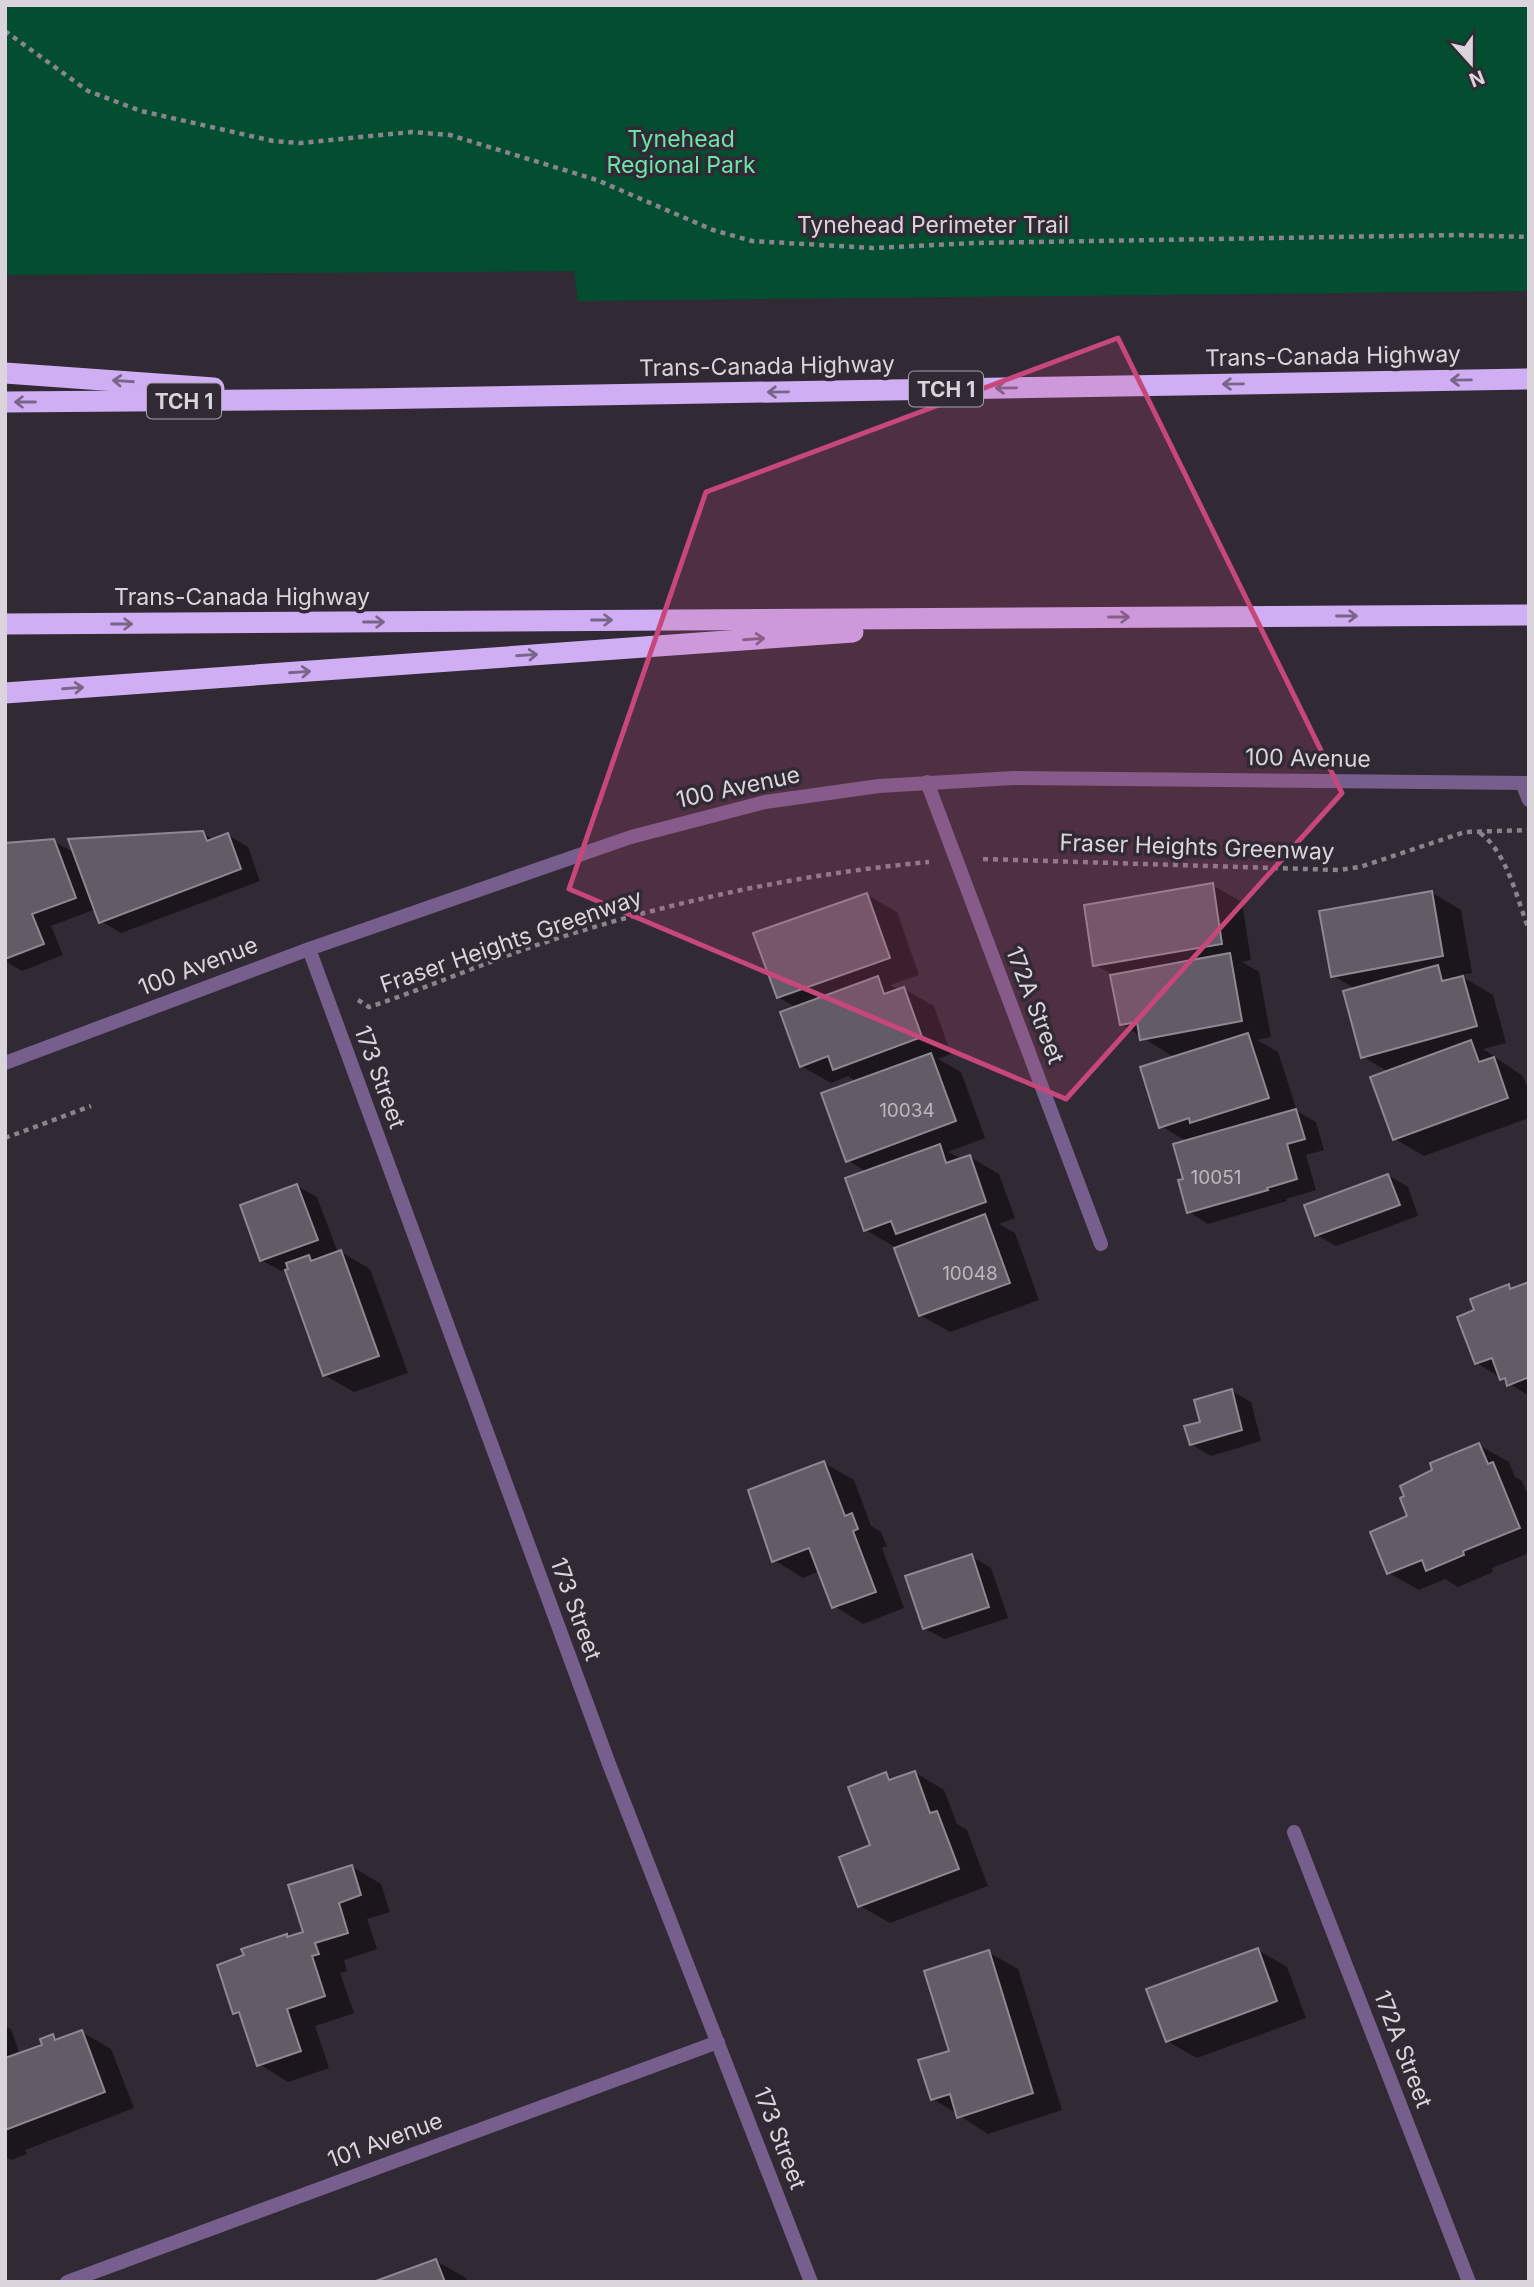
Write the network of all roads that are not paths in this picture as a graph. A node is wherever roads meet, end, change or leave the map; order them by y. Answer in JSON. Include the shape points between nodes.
{"nodes":[{"id":1,"x":5,"y":373,"type":"edge"},
{"id":2,"x":1529,"y":379,"type":"edge"},
{"id":3,"x":362,"y":400,"type":"junction"},
{"id":4,"x":5,"y":402,"type":"edge"},
{"id":5,"x":1529,"y":615,"type":"edge"},
{"id":6,"x":1051,"y":617,"type":"junction"},
{"id":7,"x":5,"y":624,"type":"edge"},
{"id":8,"x":5,"y":693,"type":"edge"},
{"id":9,"x":927,"y":782,"type":"junction"},
{"id":10,"x":1525,"y":783,"type":"edge"},
{"id":11,"x":1529,"y":800,"type":"edge"},
{"id":12,"x":309,"y":949,"type":"junction"},
{"id":13,"x":5,"y":1063,"type":"edge"},
{"id":14,"x":1101,"y":1244,"type":"dead end"},
{"id":15,"x":1294,"y":1832,"type":"dead end"},
{"id":16,"x":718,"y":2042,"type":"junction"},
{"id":17,"x":67,"y":2282,"type":"edge"},
{"id":18,"x":811,"y":2282,"type":"edge"},
{"id":19,"x":1469,"y":2282,"type":"edge"}],
"edges":[{"from":3,"to":1,"type":"highway","one_way":true},
{"from":2,"to":3,"type":"highway","name":"Trans-Canada Highway","number":"TCH 1","one_way":true},
{"from":3,"to":4,"type":"highway","name":"Trans-Canada Highway","number":"TCH 1","one_way":true},
{"from":6,"to":5,"type":"highway","name":"Trans-Canada Highway","one_way":true},
{"from":7,"to":6,"type":"highway","name":"Trans-Canada Highway","one_way":true},
{"from":8,"to":6,"type":"highway","one_way":true},
{"from":9,"to":10,"type":"street","name":"100 Avenue","via":[[1014,778]]},
{"from":9,"to":12,"type":"street","name":"100 Avenue","via":[[826,792],[708,815],[631,837]]},
{"from":9,"to":14,"type":"street","name":"172A Street"},
{"from":10,"to":11,"type":"street"},
{"from":12,"to":13,"type":"street","name":"100 Avenue"},
{"from":12,"to":16,"type":"street","name":"173 Street","via":[[604,1751]]},
{"from":15,"to":19,"type":"street","name":"172A Street"},
{"from":16,"to":17,"type":"street","name":"101 Avenue"},
{"from":16,"to":18,"type":"street","name":"173 Street"}]}
